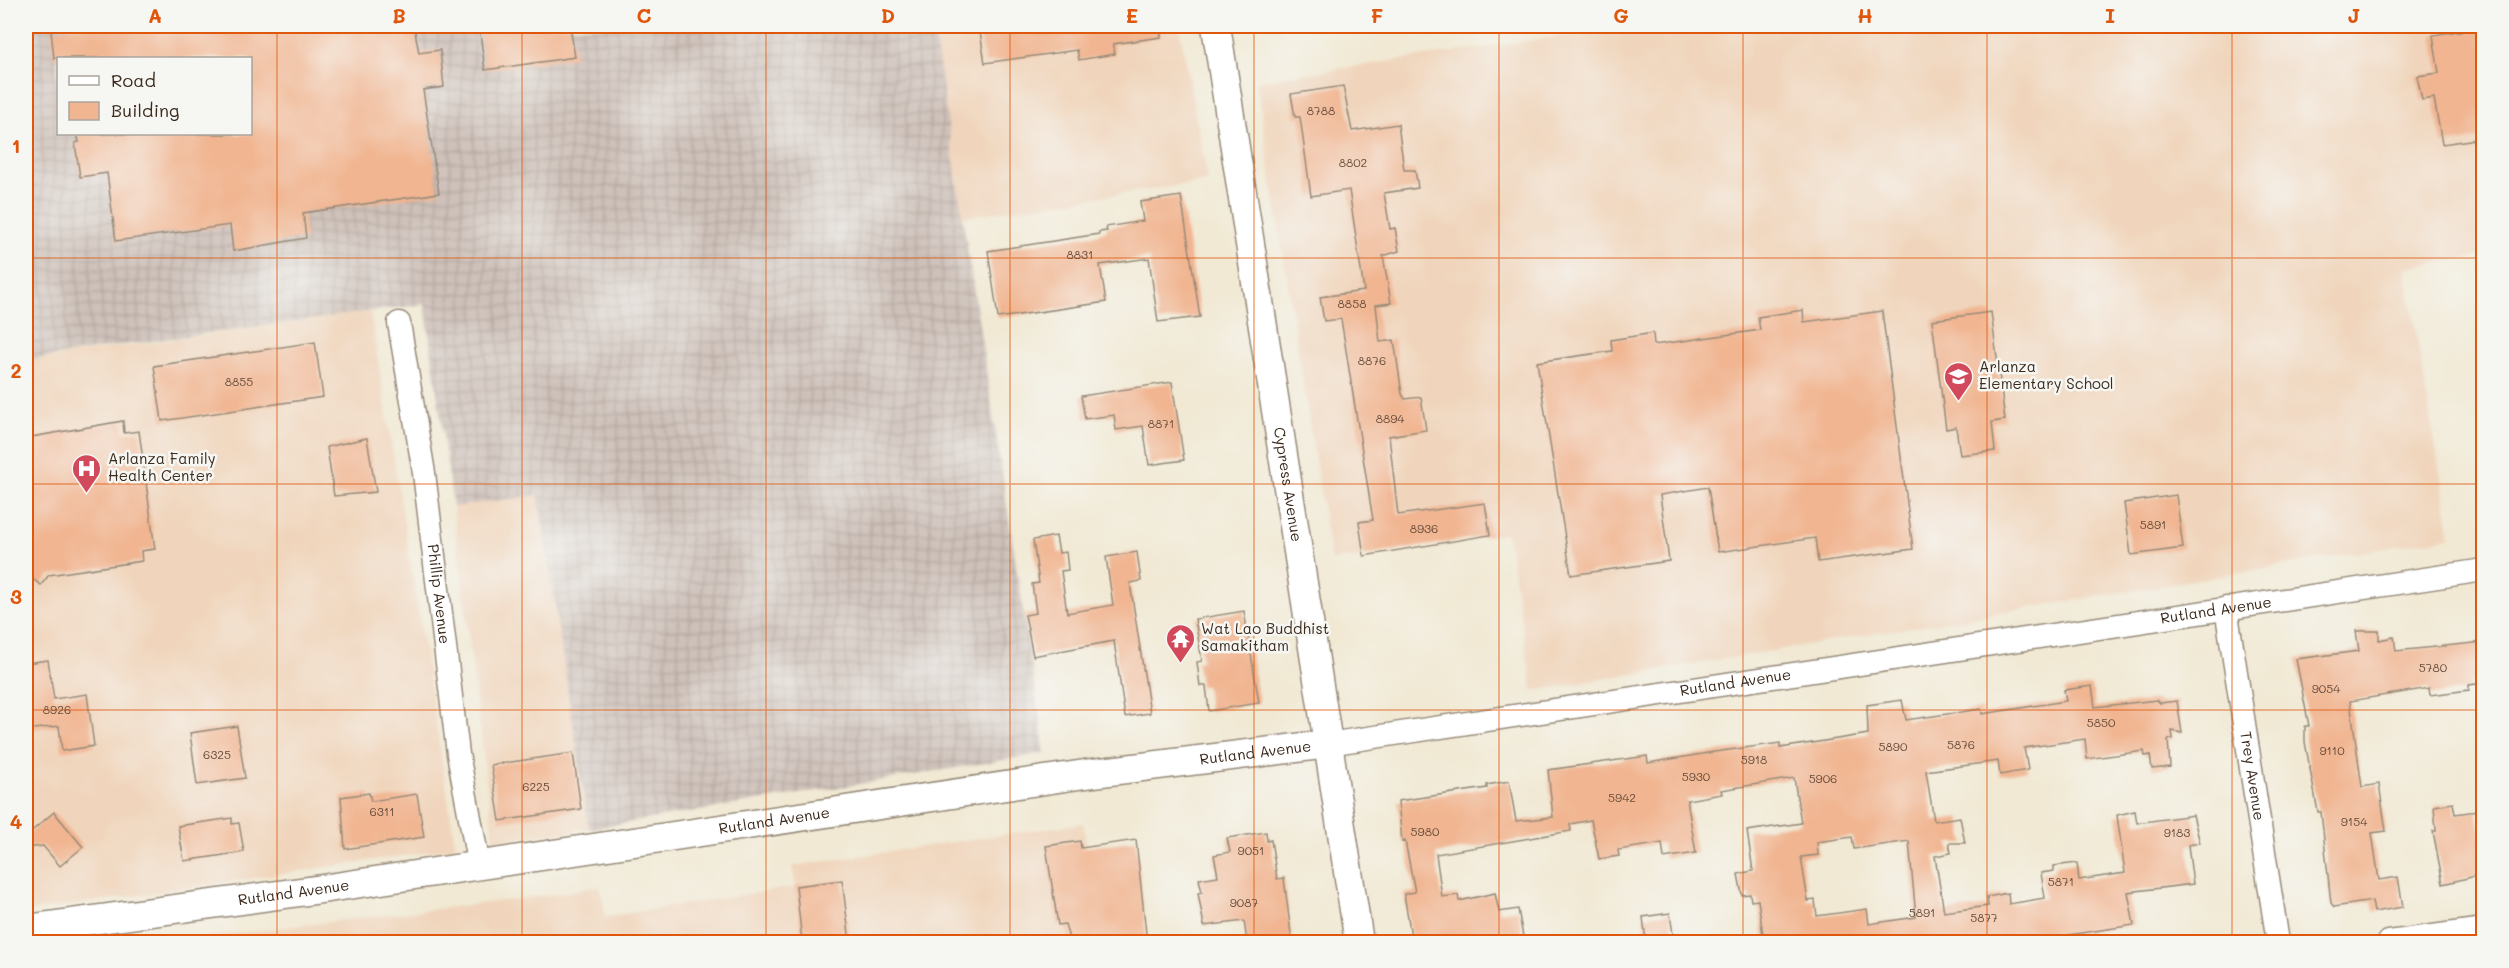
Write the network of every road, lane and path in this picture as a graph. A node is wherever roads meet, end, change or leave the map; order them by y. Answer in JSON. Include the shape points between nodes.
{"nodes":[{"id":1,"x":1216,"y":26,"type":"edge"},
{"id":2,"x":399,"y":323,"type":"dead end"},
{"id":3,"x":2484,"y":570,"type":"edge"},
{"id":4,"x":2226,"y":608,"type":"junction"},
{"id":5,"x":1328,"y":744,"type":"junction"},
{"id":6,"x":479,"y":866,"type":"junction"},
{"id":7,"x":26,"y":928,"type":"edge"},
{"id":8,"x":2484,"y":929,"type":"edge"},
{"id":9,"x":1359,"y":942,"type":"edge"},
{"id":10,"x":2278,"y":942,"type":"edge"},
{"id":11,"x":2389,"y":942,"type":"edge"}],
"edges":[{"from":1,"to":5,"type":"street","name":"Cypress Avenue"},
{"from":2,"to":6,"type":"street","name":"Phillip Avenue","via":[[424,473],[458,754]]},
{"from":3,"to":4,"type":"street","name":"Rutland Avenue"},
{"from":4,"to":5,"type":"street","name":"Rutland Avenue"},
{"from":4,"to":10,"type":"street","name":"Trey Avenue"},
{"from":5,"to":6,"type":"street","name":"Rutland Avenue","via":[[1086,774]]},
{"from":5,"to":9,"type":"street","name":"Cypress Avenue"},
{"from":6,"to":7,"type":"street","name":"Rutland Avenue"},
{"from":8,"to":11,"type":"street"}]}
